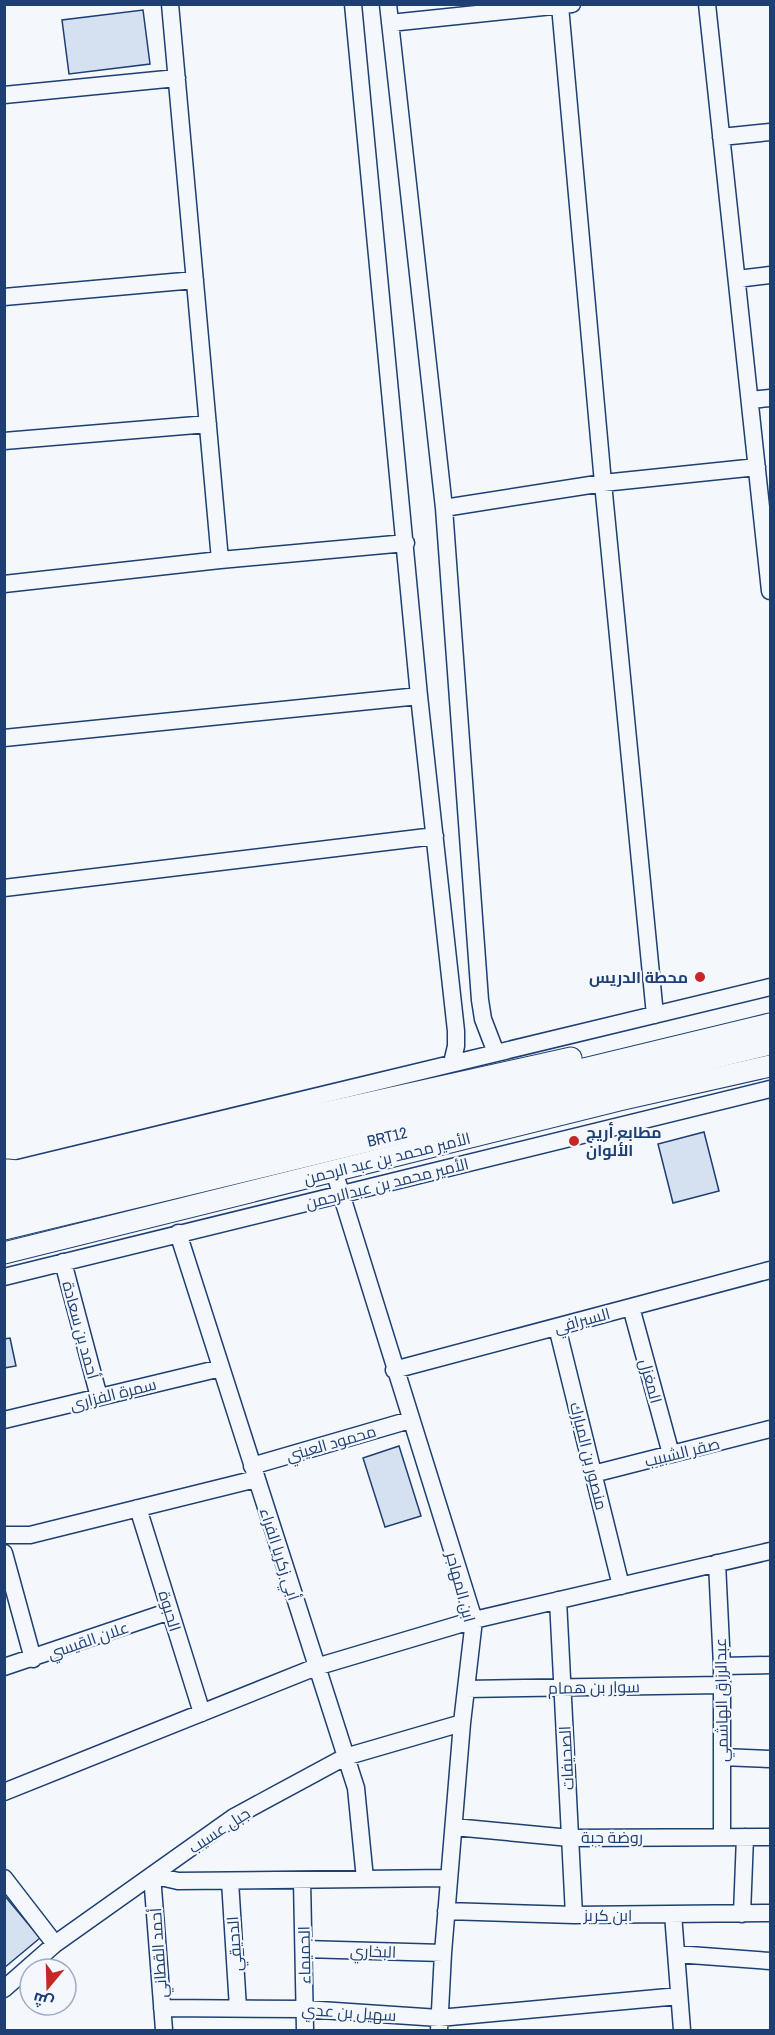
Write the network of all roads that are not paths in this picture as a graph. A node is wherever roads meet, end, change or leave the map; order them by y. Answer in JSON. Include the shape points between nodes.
{"nodes":[{"id":1,"x":170,"y":4,"type":"edge"},
{"id":2,"x":353,"y":4,"type":"edge"},
{"id":3,"x":388,"y":4,"type":"edge"},
{"id":4,"x":707,"y":4,"type":"edge"},
{"id":5,"x":566,"y":5,"type":"edge"},
{"id":6,"x":390,"y":23,"type":"junction"},
{"id":7,"x":177,"y":78,"type":"junction"},
{"id":8,"x":4,"y":95,"type":"edge"},
{"id":9,"x":771,"y":132,"type":"edge"},
{"id":10,"x":721,"y":137,"type":"junction"},
{"id":11,"x":771,"y":275,"type":"edge"},
{"id":12,"x":737,"y":279,"type":"junction"},
{"id":13,"x":195,"y":280,"type":"junction"},
{"id":14,"x":4,"y":297,"type":"edge"},
{"id":15,"x":771,"y":398,"type":"edge"},
{"id":16,"x":750,"y":400,"type":"junction"},
{"id":17,"x":208,"y":424,"type":"junction"},
{"id":18,"x":4,"y":441,"type":"edge"},
{"id":19,"x":757,"y":467,"type":"junction"},
{"id":20,"x":603,"y":483,"type":"junction"},
{"id":21,"x":444,"y":508,"type":"junction"},
{"id":22,"x":406,"y":543,"type":"junction"},
{"id":23,"x":220,"y":560,"type":"junction"},
{"id":24,"x":4,"y":584,"type":"edge"},
{"id":25,"x":770,"y":584,"type":"edge"},
{"id":26,"x":419,"y":696,"type":"junction"},
{"id":27,"x":4,"y":738,"type":"edge"},
{"id":28,"x":435,"y":836,"type":"junction"},
{"id":29,"x":4,"y":888,"type":"edge"},
{"id":30,"x":771,"y":987,"type":"edge"},
{"id":31,"x":480,"y":1000,"type":"junction"},
{"id":32,"x":453,"y":1003,"type":"junction"},
{"id":33,"x":771,"y":1010,"type":"edge"},
{"id":34,"x":655,"y":1015,"type":"junction"},
{"id":35,"x":771,"y":1024,"type":"edge"},
{"id":36,"x":771,"y":1044,"type":"edge"},
{"id":37,"x":496,"y":1053,"type":"junction"},
{"id":38,"x":452,"y":1063,"type":"junction"},
{"id":39,"x":771,"y":1066,"type":"edge"},
{"id":40,"x":771,"y":1089,"type":"edge"},
{"id":41,"x":273,"y":1116,"type":"junction"},
{"id":42,"x":334,"y":1171,"type":"junction"},
{"id":43,"x":5,"y":1177,"type":"edge"},
{"id":44,"x":342,"y":1194,"type":"junction"},
{"id":45,"x":4,"y":1209,"type":"edge"},
{"id":46,"x":4,"y":1229,"type":"edge"},
{"id":47,"x":178,"y":1233,"type":"junction"},
{"id":48,"x":4,"y":1253,"type":"edge"},
{"id":49,"x":63,"y":1262,"type":"junction"},
{"id":50,"x":771,"y":1270,"type":"edge"},
{"id":51,"x":4,"y":1277,"type":"edge"},
{"id":52,"x":632,"y":1307,"type":"junction"},
{"id":53,"x":557,"y":1327,"type":"junction"},
{"id":54,"x":221,"y":1368,"type":"junction"},
{"id":55,"x":394,"y":1370,"type":"junction"},
{"id":56,"x":99,"y":1397,"type":"junction"},
{"id":57,"x":4,"y":1420,"type":"edge"},
{"id":58,"x":410,"y":1420,"type":"junction"},
{"id":59,"x":771,"y":1429,"type":"edge"},
{"id":60,"x":671,"y":1454,"type":"junction"},
{"id":61,"x":254,"y":1473,"type":"junction"},
{"id":62,"x":593,"y":1474,"type":"junction"},
{"id":63,"x":138,"y":1508,"type":"junction"},
{"id":64,"x":4,"y":1535,"type":"edge"},
{"id":65,"x":771,"y":1551,"type":"edge"},
{"id":66,"x":4,"y":1553,"type":"edge"},
{"id":67,"x":717,"y":1563,"type":"junction"},
{"id":68,"x":621,"y":1586,"type":"junction"},
{"id":69,"x":558,"y":1600,"type":"junction"},
{"id":70,"x":170,"y":1611,"type":"junction"},
{"id":71,"x":474,"y":1620,"type":"junction"},
{"id":72,"x":33,"y":1659,"type":"junction"},
{"id":73,"x":771,"y":1665,"type":"edge"},
{"id":74,"x":722,"y":1666,"type":"junction"},
{"id":75,"x":4,"y":1667,"type":"edge"},
{"id":76,"x":316,"y":1667,"type":"junction"},
{"id":77,"x":722,"y":1685,"type":"junction"},
{"id":78,"x":562,"y":1688,"type":"junction"},
{"id":79,"x":466,"y":1689,"type":"junction"},
{"id":80,"x":202,"y":1713,"type":"junction"},
{"id":81,"x":462,"y":1724,"type":"junction"},
{"id":82,"x":345,"y":1757,"type":"junction"},
{"id":83,"x":722,"y":1757,"type":"junction"},
{"id":84,"x":771,"y":1759,"type":"edge"},
{"id":85,"x":4,"y":1792,"type":"edge"},
{"id":86,"x":454,"y":1827,"type":"junction"},
{"id":87,"x":722,"y":1837,"type":"junction"},
{"id":88,"x":745,"y":1837,"type":"junction"},
{"id":89,"x":771,"y":1837,"type":"edge"},
{"id":90,"x":570,"y":1838,"type":"junction"},
{"id":91,"x":152,"y":1875,"type":"junction"},
{"id":92,"x":4,"y":1878,"type":"edge"},
{"id":93,"x":449,"y":1878,"type":"junction"},
{"id":94,"x":365,"y":1879,"type":"junction"},
{"id":95,"x":302,"y":1880,"type":"junction"},
{"id":96,"x":230,"y":1881,"type":"junction"},
{"id":97,"x":446,"y":1911,"type":"junction"},
{"id":98,"x":771,"y":1913,"type":"edge"},
{"id":99,"x":673,"y":1914,"type":"junction"},
{"id":100,"x":742,"y":1914,"type":"junction"},
{"id":101,"x":574,"y":1915,"type":"junction"},
{"id":102,"x":54,"y":1944,"type":"junction"},
{"id":103,"x":304,"y":1949,"type":"junction"},
{"id":104,"x":443,"y":1953,"type":"junction"},
{"id":105,"x":676,"y":1954,"type":"junction"},
{"id":106,"x":771,"y":1961,"type":"edge"},
{"id":107,"x":4,"y":1989,"type":"edge"},
{"id":108,"x":679,"y":1996,"type":"junction"},
{"id":109,"x":162,"y":2008,"type":"junction"},
{"id":110,"x":238,"y":2008,"type":"junction"},
{"id":111,"x":305,"y":2009,"type":"junction"},
{"id":112,"x":439,"y":2024,"type":"edge"},
{"id":113,"x":164,"y":2031,"type":"edge"},
{"id":114,"x":305,"y":2031,"type":"edge"},
{"id":115,"x":682,"y":2031,"type":"edge"}],
"edges":[{"from":1,"to":7,"type":"street"},
{"from":2,"to":22,"type":"street"},
{"from":3,"to":6,"type":"street"},
{"from":4,"to":10,"type":"street"},
{"from":5,"to":6,"type":"street"},
{"from":5,"to":20,"type":"street"},
{"from":6,"to":21,"type":"street"},
{"from":7,"to":8,"type":"street"},
{"from":7,"to":13,"type":"street"},
{"from":9,"to":10,"type":"street"},
{"from":10,"to":12,"type":"street"},
{"from":11,"to":12,"type":"street"},
{"from":12,"to":16,"type":"street"},
{"from":13,"to":14,"type":"street"},
{"from":13,"to":17,"type":"street"},
{"from":15,"to":16,"type":"street"},
{"from":16,"to":19,"type":"street"},
{"from":17,"to":18,"type":"street"},
{"from":17,"to":23,"type":"street"},
{"from":19,"to":20,"type":"street"},
{"from":19,"to":25,"type":"street"},
{"from":20,"to":21,"type":"street"},
{"from":20,"to":34,"type":"street"},
{"from":21,"to":31,"type":"street"},
{"from":22,"to":23,"type":"street"},
{"from":22,"to":26,"type":"street"},
{"from":23,"to":24,"type":"street"},
{"from":26,"to":27,"type":"street"},
{"from":26,"to":28,"type":"street"},
{"from":28,"to":29,"type":"street"},
{"from":28,"to":32,"type":"street"},
{"from":30,"to":34,"type":"street"},
{"from":31,"to":32,"type":"street","via":[[467,1005]]},
{"from":31,"to":37,"type":"street"},
{"from":32,"to":38,"type":"street","via":[[456,1046]]},
{"from":33,"to":41,"type":"main road","via":[[600,1051]]},
{"from":34,"to":37,"type":"street"},
{"from":35,"to":45,"type":"main road","name":"BRT12"},
{"from":36,"to":46,"type":"main road","name":"BRT12"},
{"from":37,"to":38,"type":"street"},
{"from":38,"to":41,"type":"street"},
{"from":39,"to":42,"type":"main road","name":"الأمير محمد بن عبد الرحمن"},
{"from":40,"to":44,"type":"street","name":"الأمير محمد بن عبدالرحمن"},
{"from":41,"to":43,"type":"street"},
{"from":41,"to":43,"type":"main road","via":[[68,1176]]},
{"from":42,"to":44,"type":"street","name":"ابن المهاجر"},
{"from":42,"to":48,"type":"main road","name":"الأمير محمد بن عبد الرحمن"},
{"from":44,"to":47,"type":"street","name":"الأمير محمد بن عبدالرحمن"},
{"from":44,"to":55,"type":"street","name":"ابن المهاجر"},
{"from":47,"to":49,"type":"street","name":"الأمير محمد بن عبدالرحمن"},
{"from":47,"to":54,"type":"street","name":"أبي زكريا الفراء"},
{"from":49,"to":51,"type":"street","name":"الأمير محمد بن عبدالرحمن"},
{"from":49,"to":56,"type":"street","name":"أحمد بن سعادة"},
{"from":50,"to":52,"type":"street","name":"السيرافي"},
{"from":52,"to":53,"type":"street","name":"السيرافي"},
{"from":52,"to":60,"type":"street","name":"المغزل"},
{"from":53,"to":55,"type":"street","name":"السيرافي"},
{"from":53,"to":62,"type":"street","name":"منصور بن المبارك"},
{"from":54,"to":56,"type":"street","name":"سمرة الفزارى"},
{"from":54,"to":61,"type":"street","name":"أبي زكريا الفراء"},
{"from":55,"to":58,"type":"street","name":"ابن المهاجر"},
{"from":56,"to":57,"type":"street","name":"سمرة الفزارى"},
{"from":58,"to":61,"type":"street","name":"محمود العيني"},
{"from":58,"to":71,"type":"street","name":"ابن المهاجر"},
{"from":59,"to":60,"type":"street","name":"صقر الشبيب"},
{"from":60,"to":62,"type":"street","name":"صقر الشبيب"},
{"from":61,"to":63,"type":"street","name":"محمود العيني"},
{"from":61,"to":76,"type":"street","name":"أبي زكريا الفراء"},
{"from":62,"to":68,"type":"street","name":"منصور بن المبارك"},
{"from":63,"to":64,"type":"street","name":"محمود العيني","via":[[30,1535]]},
{"from":63,"to":70,"type":"street","name":"الحبوة"},
{"from":65,"to":67,"type":"street"},
{"from":66,"to":72,"type":"street"},
{"from":67,"to":68,"type":"street"},
{"from":67,"to":74,"type":"street","name":"عبدالرزاق الهاشمي"},
{"from":68,"to":69,"type":"street"},
{"from":69,"to":71,"type":"street"},
{"from":69,"to":78,"type":"street","name":"الصحيفات"},
{"from":70,"to":72,"type":"street","name":"علان القيسي"},
{"from":70,"to":80,"type":"street","name":"الحبوة"},
{"from":71,"to":76,"type":"street"},
{"from":71,"to":79,"type":"street","name":"ابن المهاجر"},
{"from":72,"to":75,"type":"street","name":"علان القيسي"},
{"from":73,"to":74,"type":"street"},
{"from":74,"to":77,"type":"street","name":"عبدالرزاق الهاشمي"},
{"from":76,"to":80,"type":"street"},
{"from":76,"to":82,"type":"street","name":"أبي زكريا الفراء"},
{"from":77,"to":78,"type":"street","name":"سوار بن همام"},
{"from":77,"to":83,"type":"street","name":"عبدالرزاق الهاشمي"},
{"from":78,"to":79,"type":"street","name":"سوار بن همام"},
{"from":78,"to":90,"type":"street","name":"الصحيفات"},
{"from":79,"to":81,"type":"street","name":"ابن المهاجر"},
{"from":80,"to":85,"type":"street"},
{"from":81,"to":82,"type":"street","name":"جبل عسيب"},
{"from":81,"to":86,"type":"street","name":"ابن المهاجر"},
{"from":82,"to":91,"type":"street","name":"جبل عسيب","via":[[234,1817]]},
{"from":82,"to":94,"type":"street","name":"أبي زكريا الفراء","via":[[356,1788]]},
{"from":83,"to":84,"type":"street"},
{"from":83,"to":87,"type":"street","name":"عبدالرزاق الهاشمي"},
{"from":86,"to":90,"type":"street","name":"روضة جبة"},
{"from":86,"to":93,"type":"street","name":"ابن المهاجر"},
{"from":87,"to":88,"type":"street","name":"روضة جبة"},
{"from":87,"to":90,"type":"street","name":"روضة جبة"},
{"from":88,"to":89,"type":"street","name":"روضة جبة"},
{"from":88,"to":100,"type":"street"},
{"from":90,"to":101,"type":"street","name":"الصحيفات"},
{"from":91,"to":96,"type":"street","via":[[178,1881]]},
{"from":91,"to":102,"type":"street","name":"جبل عسيب"},
{"from":91,"to":109,"type":"street","name":"أحمد القطاني"},
{"from":92,"to":102,"type":"street"},
{"from":93,"to":94,"type":"street"},
{"from":93,"to":97,"type":"street","name":"ابن المهاجر"},
{"from":94,"to":95,"type":"street"},
{"from":95,"to":96,"type":"street"},
{"from":95,"to":103,"type":"street","name":"الجميماء"},
{"from":96,"to":110,"type":"street","name":"الدحيقي"},
{"from":97,"to":101,"type":"street","name":"ابن كريز"},
{"from":97,"to":104,"type":"street","name":"ابن المهاجر"},
{"from":98,"to":100,"type":"street","name":"ابن كريز"},
{"from":99,"to":100,"type":"street","name":"ابن كريز"},
{"from":99,"to":101,"type":"street","name":"ابن كريز"},
{"from":99,"to":105,"type":"street"},
{"from":102,"to":107,"type":"street","name":"جبل عسيب"},
{"from":103,"to":104,"type":"street","name":"البخاري"},
{"from":103,"to":111,"type":"street","name":"الجميماء"},
{"from":104,"to":112,"type":"street","name":"ابن المهاجر"},
{"from":105,"to":106,"type":"street"},
{"from":105,"to":108,"type":"street"},
{"from":108,"to":112,"type":"street","name":"سهيل بن عدي"},
{"from":108,"to":115,"type":"street"},
{"from":109,"to":110,"type":"street","name":"سهيل بن عدي"},
{"from":109,"to":113,"type":"street","name":"أحمد القطاني"},
{"from":110,"to":111,"type":"street","name":"سهيل بن عدي"},
{"from":111,"to":112,"type":"street","name":"سهيل بن عدي"},
{"from":111,"to":114,"type":"street","name":"الجميماء"}]}
